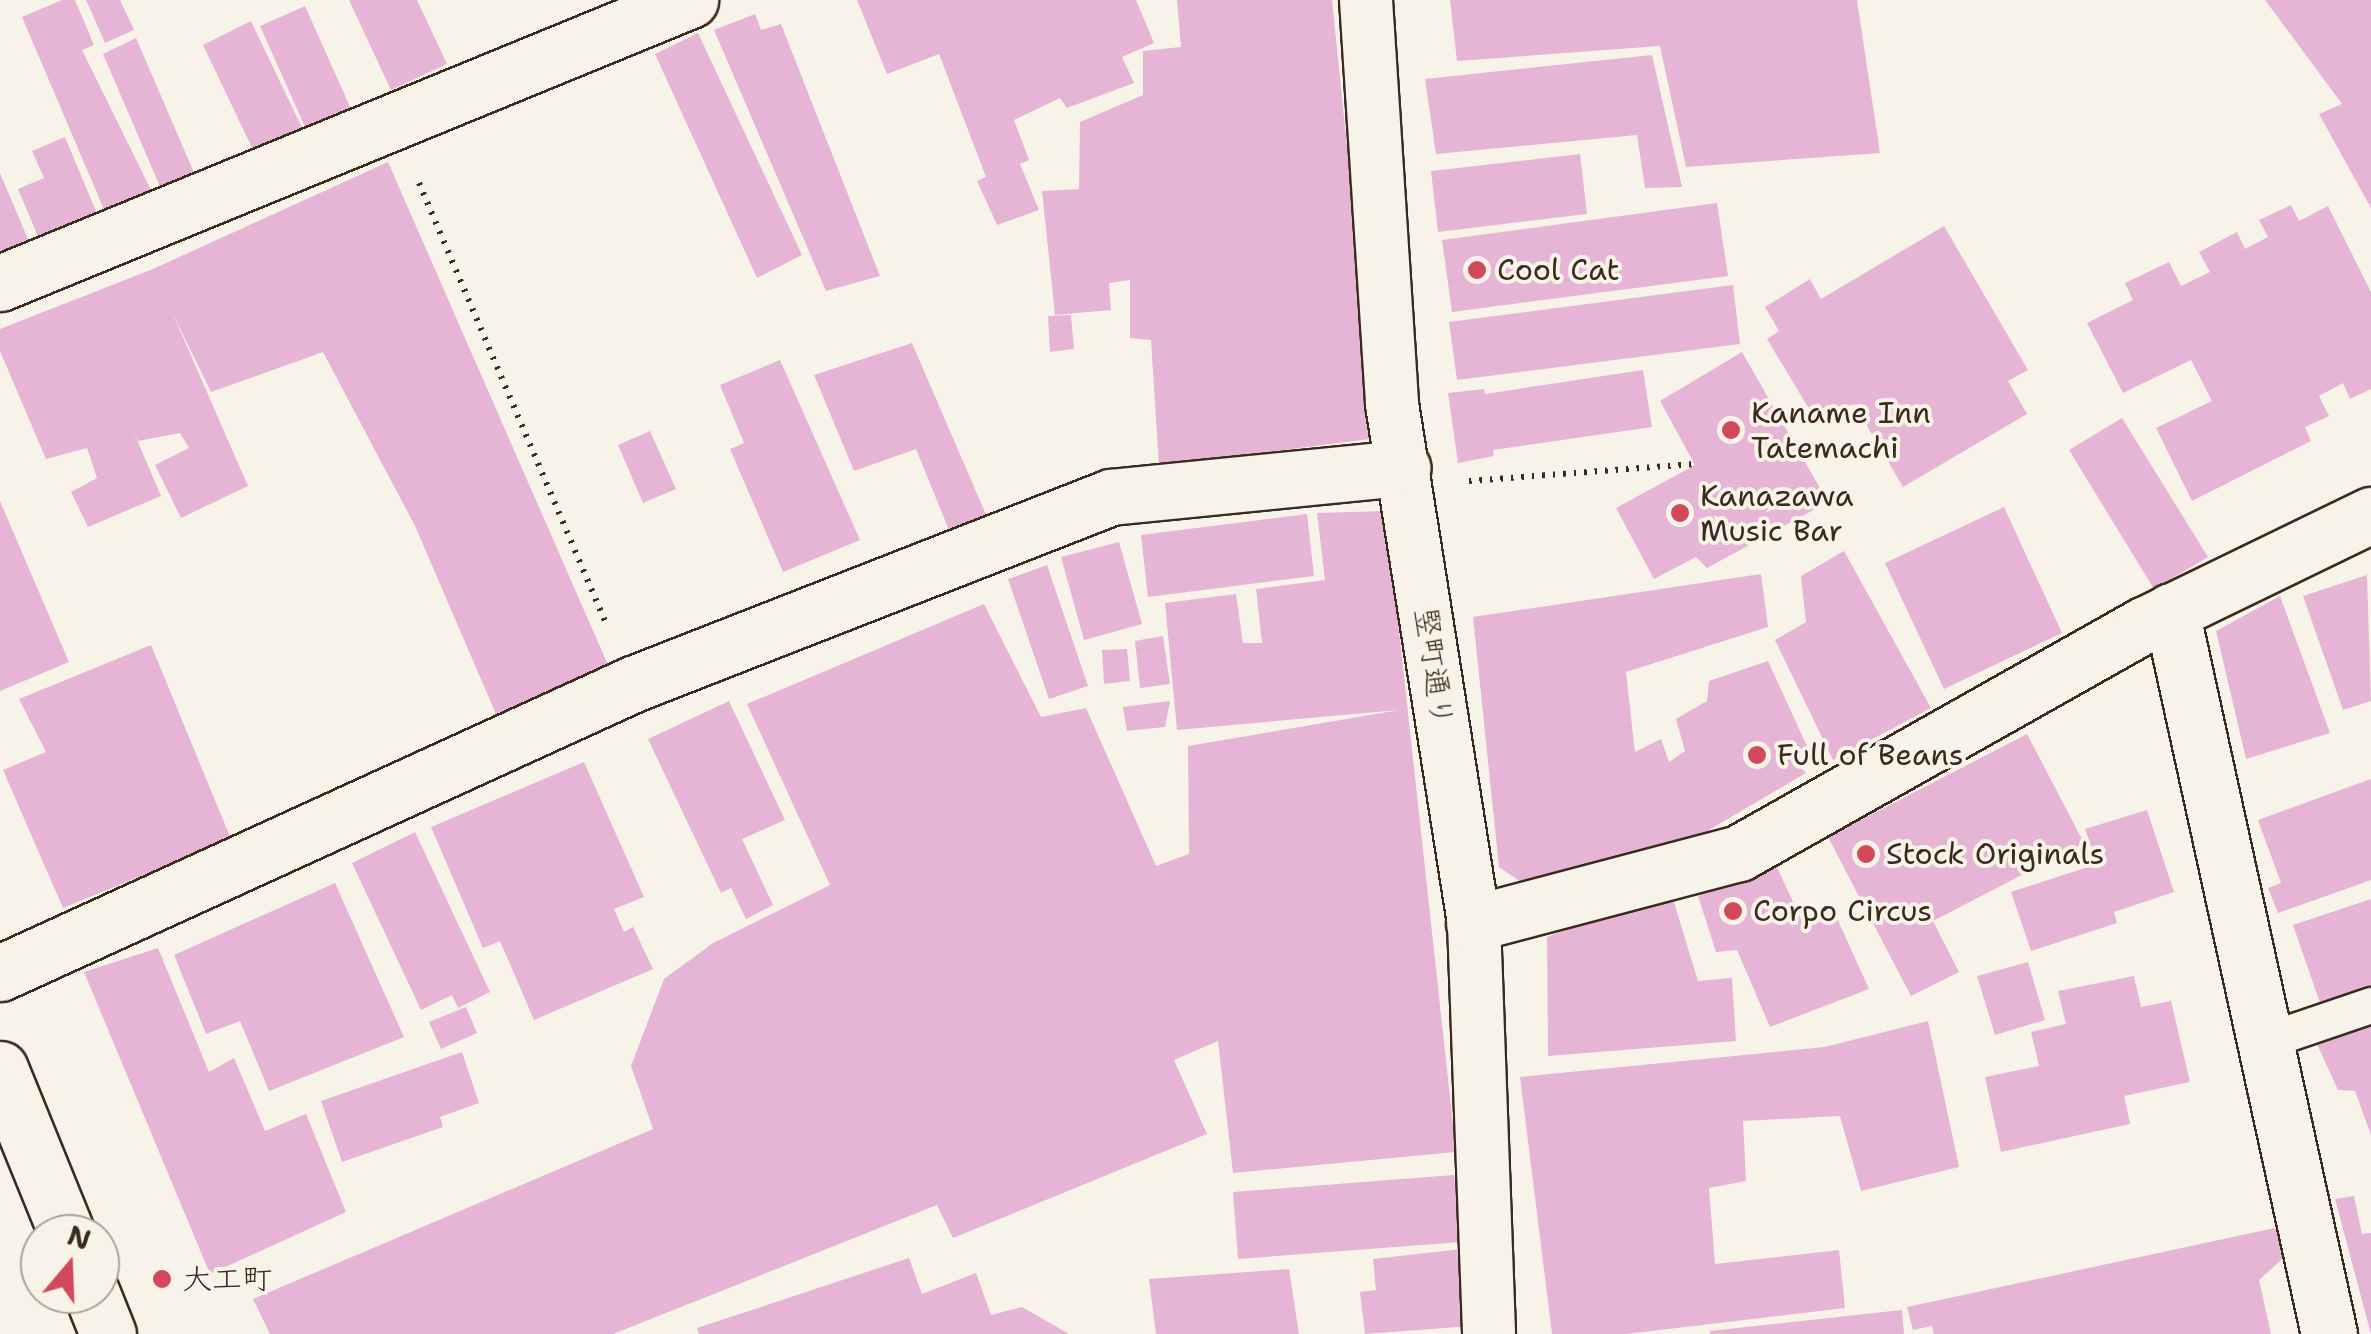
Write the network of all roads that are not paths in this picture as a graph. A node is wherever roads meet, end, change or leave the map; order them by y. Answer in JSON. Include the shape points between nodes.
{"nodes":[{"id":1,"x":690,"y":0,"type":"edge"},
{"id":2,"x":1366,"y":0,"type":"edge"},
{"id":3,"x":0,"y":283,"type":"edge"},
{"id":4,"x":1406,"y":477,"type":"junction"},
{"id":5,"x":2371,"y":514,"type":"edge"},
{"id":6,"x":2171,"y":611,"type":"junction"},
{"id":7,"x":1474,"y":923,"type":"junction"},
{"id":8,"x":0,"y":973,"type":"edge"},
{"id":9,"x":2371,"y":1005,"type":"edge"},
{"id":10,"x":2265,"y":1040,"type":"junction"},
{"id":11,"x":0,"y":1069,"type":"edge"},
{"id":12,"x":59,"y":1214,"type":"edge"},
{"id":13,"x":1489,"y":1334,"type":"edge"},
{"id":14,"x":2329,"y":1334,"type":"edge"}],
"edges":[{"from":1,"to":3,"type":"street"},
{"from":2,"to":4,"type":"street","name":"竪町通り","via":[[1392,404]]},
{"from":4,"to":7,"type":"street","name":"竪町通り"},
{"from":4,"to":8,"type":"street","via":[[1112,497],[633,684]]},
{"from":5,"to":6,"type":"street"},
{"from":6,"to":7,"type":"street","via":[[1739,853]]},
{"from":6,"to":10,"type":"street"},
{"from":7,"to":13,"type":"street","name":"竪町通り"},
{"from":9,"to":10,"type":"lane"},
{"from":10,"to":14,"type":"street"},
{"from":11,"to":12,"type":"street"}]}
